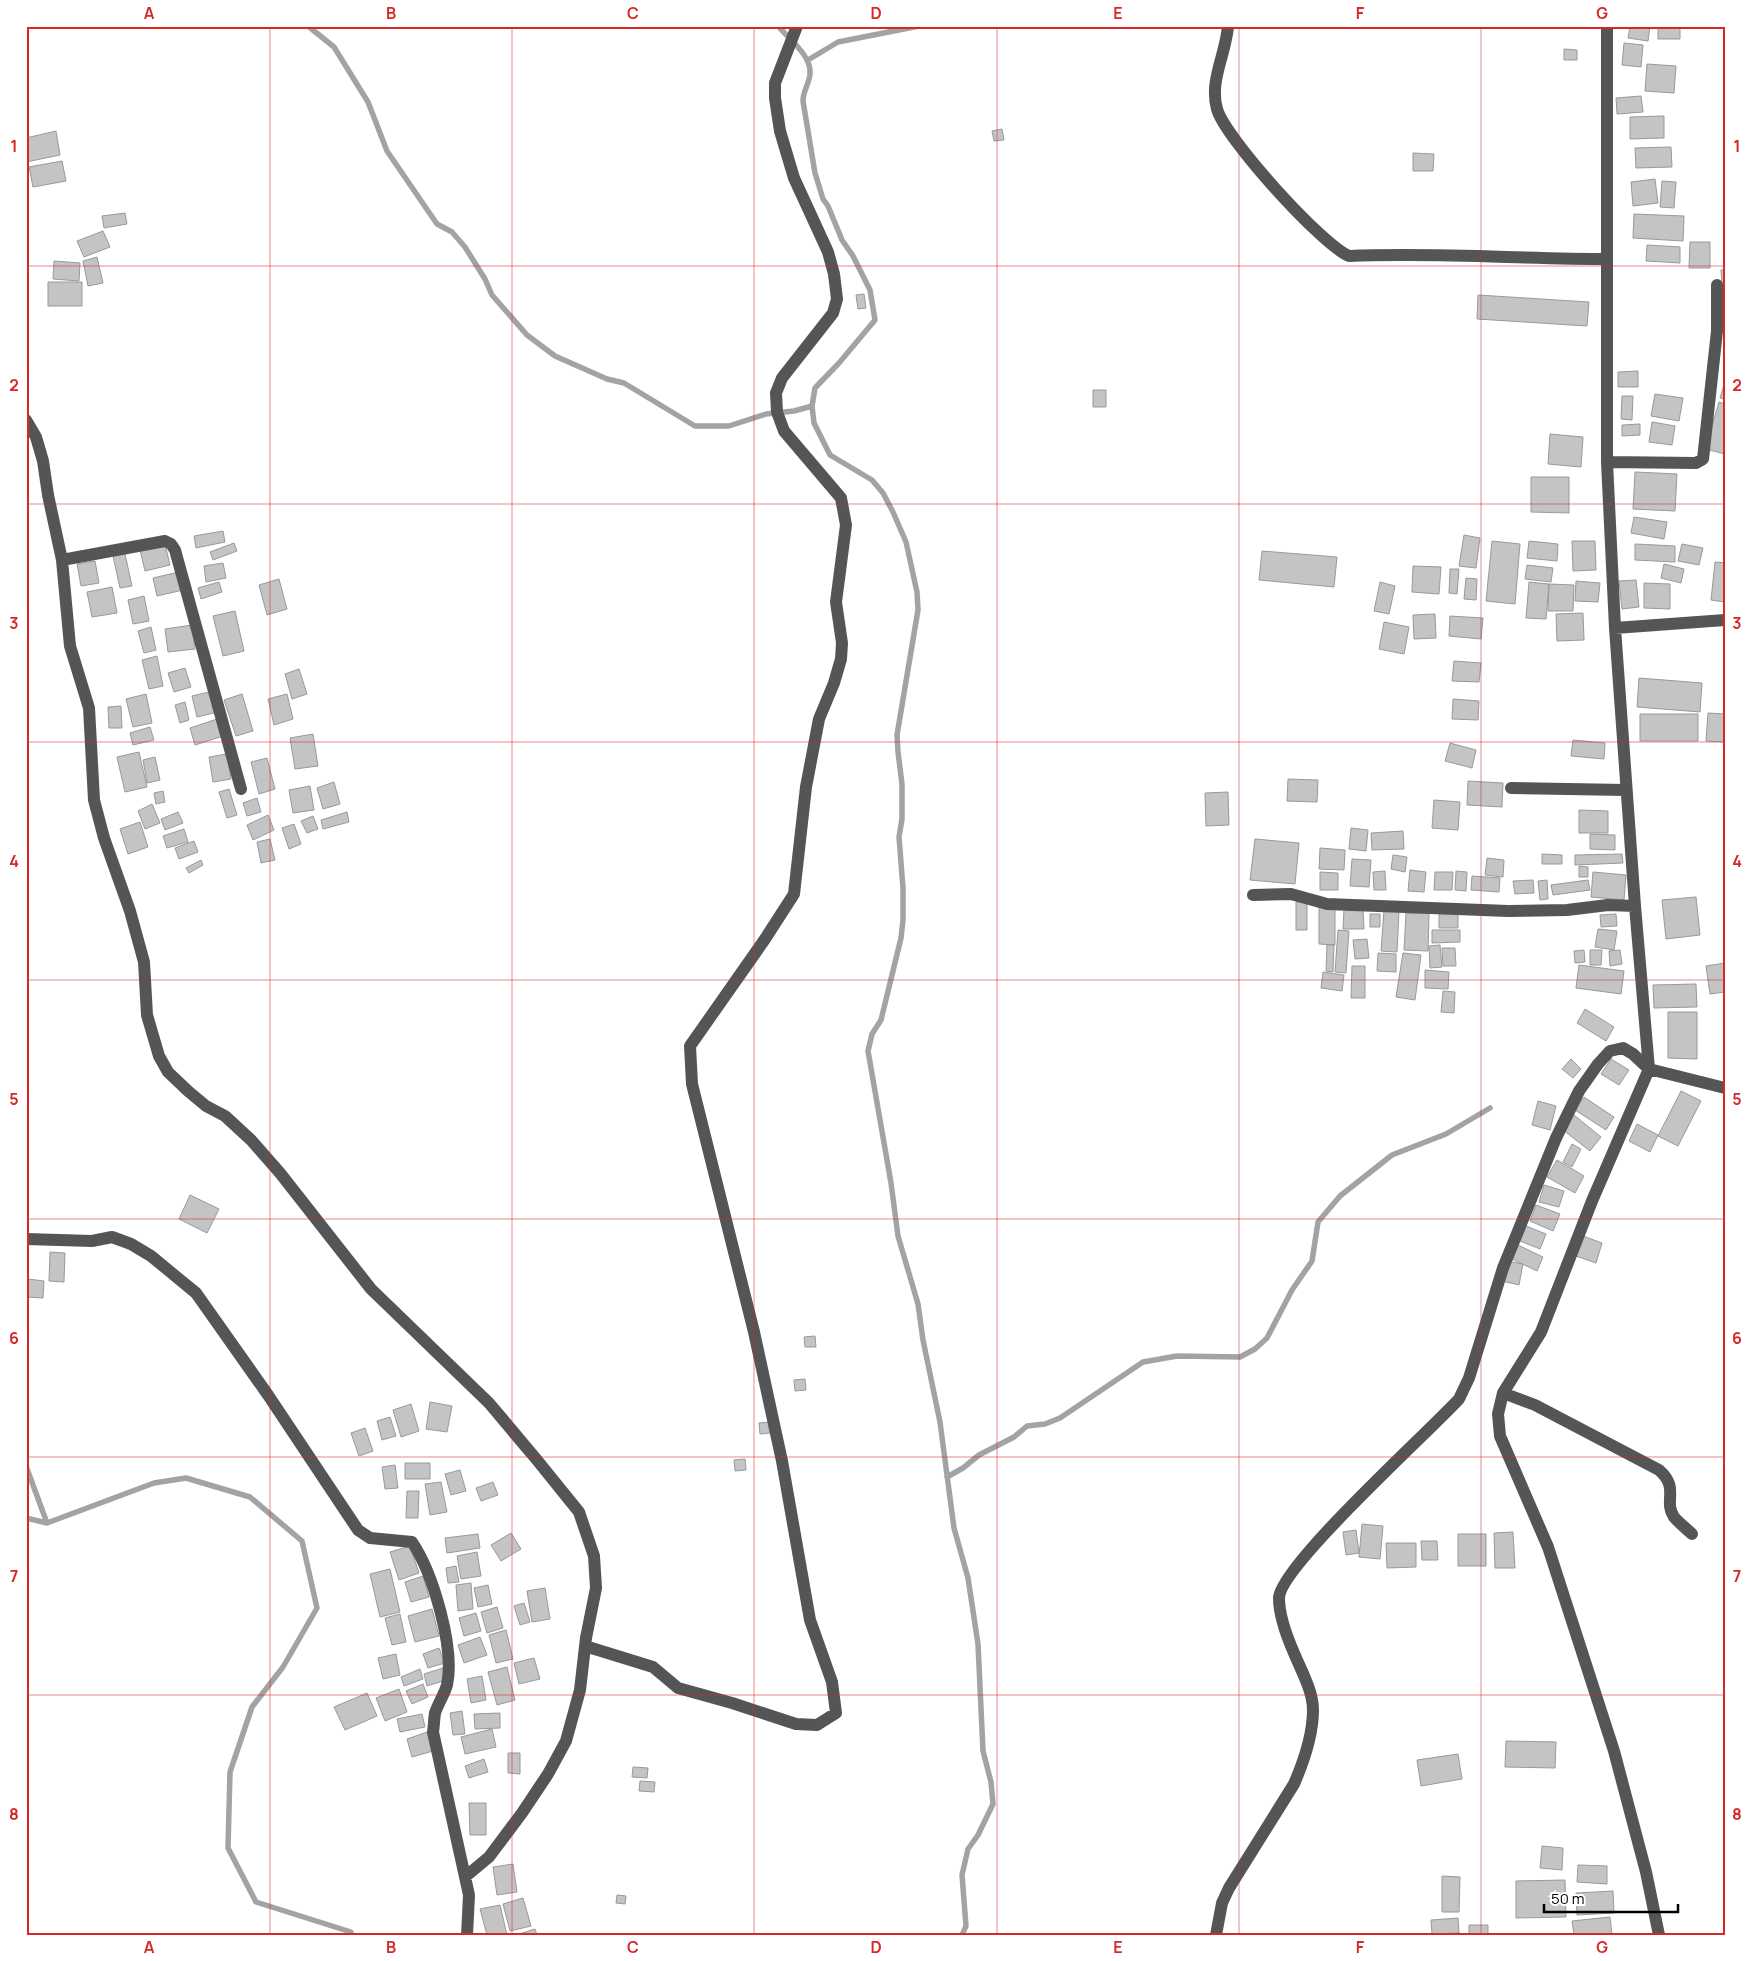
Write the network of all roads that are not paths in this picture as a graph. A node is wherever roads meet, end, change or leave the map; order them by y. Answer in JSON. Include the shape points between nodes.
{"nodes":[{"id":1,"x":797,"y":26,"type":"edge"},
{"id":2,"x":1228,"y":26,"type":"edge"},
{"id":3,"x":1607,"y":26,"type":"edge"},
{"id":4,"x":1607,"y":259,"type":"junction"},
{"id":5,"x":1718,"y":284,"type":"dead end"},
{"id":6,"x":26,"y":420,"type":"edge"},
{"id":7,"x":1606,"y":462,"type":"junction"},
{"id":8,"x":62,"y":560,"type":"junction"},
{"id":9,"x":1725,"y":620,"type":"edge"},
{"id":10,"x":1615,"y":628,"type":"junction"},
{"id":11,"x":1512,"y":788,"type":"dead end"},
{"id":12,"x":241,"y":789,"type":"dead end"},
{"id":13,"x":1626,"y":790,"type":"junction"},
{"id":14,"x":1253,"y":895,"type":"dead end"},
{"id":15,"x":1635,"y":906,"type":"junction"},
{"id":16,"x":1649,"y":1069,"type":"junction"},
{"id":17,"x":1725,"y":1088,"type":"edge"},
{"id":18,"x":26,"y":1239,"type":"edge"},
{"id":19,"x":1503,"y":1393,"type":"junction"},
{"id":20,"x":1692,"y":1534,"type":"dead end"},
{"id":21,"x":585,"y":1646,"type":"junction"},
{"id":22,"x":465,"y":1877,"type":"junction"},
{"id":23,"x":467,"y":1935,"type":"edge"},
{"id":24,"x":1216,"y":1935,"type":"edge"},
{"id":25,"x":1659,"y":1935,"type":"edge"}],
"edges":[{"from":1,"to":21,"type":"street","via":[[775,83],[775,98],[780,131],[794,178],[828,252],[837,299],[833,313],[782,378],[776,393],[777,412],[784,432],[841,498],[846,526],[836,602],[841,659],[819,719],[806,787],[794,894],[690,1046],[692,1084],[754,1332],[782,1461],[810,1620],[832,1682],[836,1713],[817,1725],[796,1724],[678,1688],[653,1667]]},
{"from":2,"to":4,"type":"street","via":[[1215,96],[1217,110],[1228,133],[1298,214],[1340,252],[1349,256],[1428,254]]},
{"from":3,"to":4,"type":"street"},
{"from":4,"to":7,"type":"street"},
{"from":5,"to":7,"type":"street","via":[[1717,331],[1703,459],[1696,463]]},
{"from":6,"to":8,"type":"street","via":[[36,437],[43,460]]},
{"from":7,"to":10,"type":"street"},
{"from":8,"to":12,"type":"street","via":[[165,541],[172,544]]},
{"from":8,"to":21,"type":"street","via":[[70,646],[89,708],[94,800],[144,962],[147,1016],[159,1056],[168,1072],[188,1092],[225,1116],[252,1140],[370,1289],[489,1404],[579,1512],[594,1556],[596,1588]]},
{"from":9,"to":10,"type":"street"},
{"from":10,"to":13,"type":"street"},
{"from":11,"to":13,"type":"street"},
{"from":13,"to":15,"type":"street"},
{"from":14,"to":15,"type":"street","via":[[1291,894],[1327,904],[1508,911]]},
{"from":15,"to":16,"type":"street"},
{"from":16,"to":17,"type":"street"},
{"from":16,"to":19,"type":"street","via":[[1592,1201],[1541,1332]]},
{"from":16,"to":24,"type":"street","via":[[1623,1048],[1610,1051],[1598,1064],[1579,1091],[1552,1148],[1503,1268],[1469,1378],[1459,1399],[1322,1535],[1284,1583],[1279,1597],[1281,1613],[1286,1634],[1307,1683],[1313,1709],[1310,1736],[1294,1784],[1222,1902]]},
{"from":18,"to":22,"type":"street","via":[[92,1241],[112,1237],[151,1256],[196,1293],[358,1530],[370,1538],[412,1542],[422,1556],[448,1646],[446,1686],[435,1713],[433,1732]]},
{"from":19,"to":20,"type":"street","via":[[1536,1405],[1659,1470],[1668,1477],[1674,1517]]},
{"from":19,"to":25,"type":"street","via":[[1498,1414],[1500,1436],[1548,1547],[1574,1625],[1614,1751]]},
{"from":21,"to":22,"type":"street","via":[[580,1690],[566,1741],[522,1813],[489,1857]]},
{"from":22,"to":23,"type":"street","via":[[469,1895]]}]}
